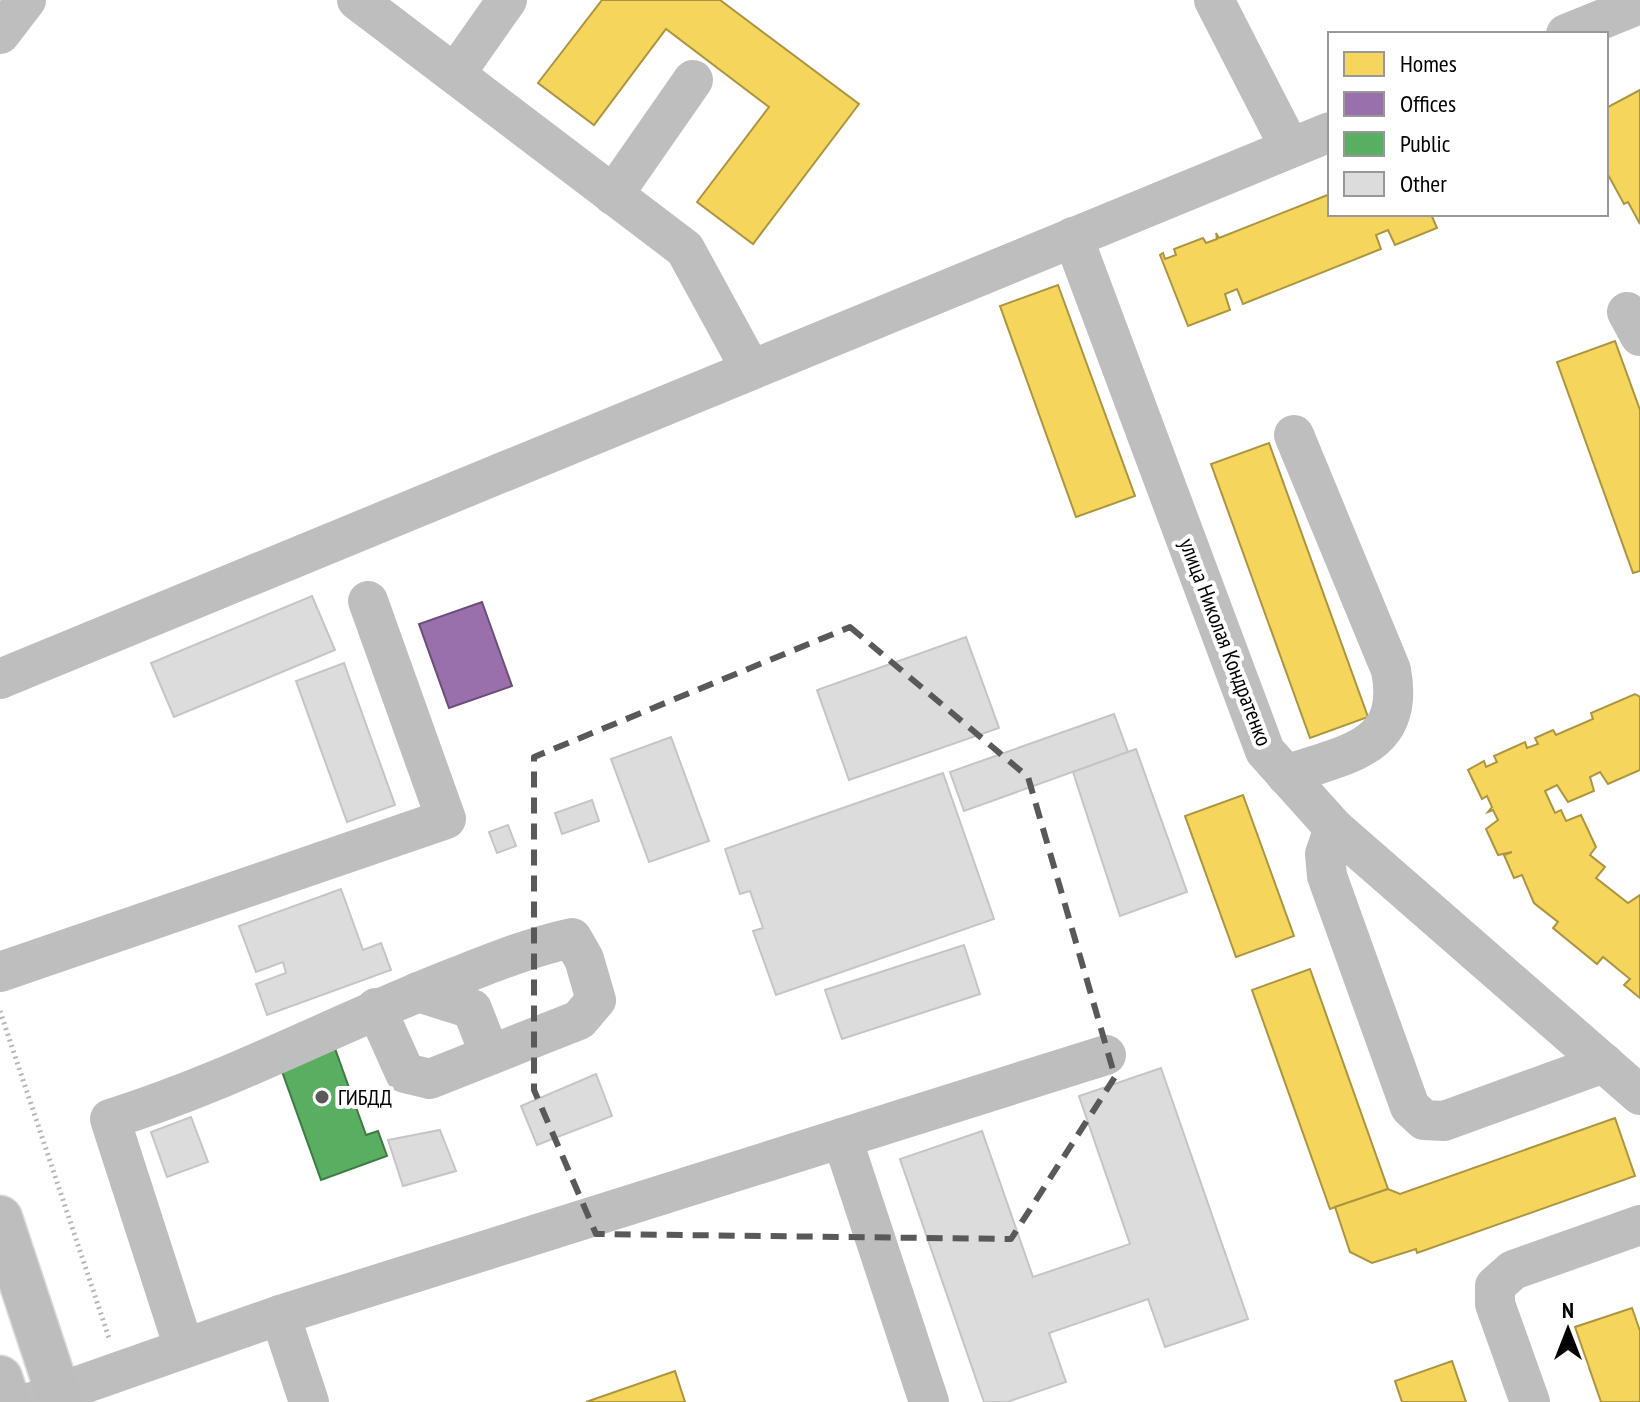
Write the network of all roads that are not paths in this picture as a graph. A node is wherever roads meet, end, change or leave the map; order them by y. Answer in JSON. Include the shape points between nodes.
{"nodes":[{"id":1,"x":26,"y":0,"type":"edge"},
{"id":2,"x":357,"y":0,"type":"edge"},
{"id":3,"x":507,"y":0,"type":"edge"},
{"id":4,"x":1214,"y":0,"type":"edge"},
{"id":5,"x":1621,"y":6,"type":"edge"},
{"id":6,"x":1570,"y":32,"type":"edge"},
{"id":7,"x":0,"y":34,"type":"edge"},
{"id":8,"x":455,"y":74,"type":"junction"},
{"id":9,"x":693,"y":80,"type":"dead end"},
{"id":10,"x":1328,"y":133,"type":"edge"},
{"id":11,"x":1290,"y":148,"type":"junction"},
{"id":12,"x":613,"y":195,"type":"junction"},
{"id":13,"x":1073,"y":237,"type":"junction"},
{"id":14,"x":751,"y":370,"type":"junction"},
{"id":15,"x":1294,"y":435,"type":"dead end"},
{"id":16,"x":368,"y":601,"type":"dead end"},
{"id":17,"x":0,"y":679,"type":"edge"},
{"id":18,"x":1286,"y":775,"type":"junction"},
{"id":19,"x":1334,"y":828,"type":"junction"},
{"id":20,"x":0,"y":972,"type":"edge"},
{"id":21,"x":418,"y":992,"type":"junction"},
{"id":22,"x":376,"y":1008,"type":"junction"},
{"id":23,"x":490,"y":1055,"type":"junction"},
{"id":24,"x":1106,"y":1055,"type":"dead end"},
{"id":25,"x":1604,"y":1063,"type":"junction"},
{"id":26,"x":1640,"y":1095,"type":"edge"},
{"id":27,"x":842,"y":1138,"type":"junction"},
{"id":28,"x":0,"y":1218,"type":"edge"},
{"id":29,"x":1640,"y":1225,"type":"edge"},
{"id":30,"x":280,"y":1315,"type":"junction"},
{"id":31,"x":184,"y":1348,"type":"junction"},
{"id":32,"x":0,"y":1378,"type":"edge"},
{"id":33,"x":50,"y":1399,"type":"edge"},
{"id":34,"x":8,"y":1402,"type":"edge"},
{"id":35,"x":309,"y":1402,"type":"edge"},
{"id":36,"x":929,"y":1402,"type":"edge"},
{"id":37,"x":1530,"y":1402,"type":"edge"}],
"edges":[{"from":1,"to":7,"type":"street"},
{"from":2,"to":8,"type":"street"},
{"from":3,"to":8,"type":"street"},
{"from":4,"to":11,"type":"street"},
{"from":5,"to":6,"type":"street"},
{"from":8,"to":12,"type":"street"},
{"from":9,"to":12,"type":"street"},
{"from":10,"to":11,"type":"street"},
{"from":11,"to":13,"type":"street"},
{"from":12,"to":14,"type":"street","via":[[685,249]]},
{"from":13,"to":14,"type":"street"},
{"from":13,"to":18,"type":"street","name":"улица Николая Кондратенко","via":[[1265,751]]},
{"from":14,"to":17,"type":"street"},
{"from":15,"to":18,"type":"street","via":[[1391,670],[1395,692],[1392,715],[1378,736],[1359,749]]},
{"from":16,"to":20,"type":"street","via":[[446,819]]},
{"from":18,"to":19,"type":"street","name":"улица Николая Кондратенко"},
{"from":19,"to":25,"type":"street","name":"улица Николая Кондратенко"},
{"from":19,"to":25,"type":"street","via":[[1325,854],[1327,876],[1410,1107],[1424,1120],[1444,1121]]},
{"from":21,"to":22,"type":"street"},
{"from":21,"to":23,"type":"street","via":[[472,1009]]},
{"from":21,"to":23,"type":"street","via":[[572,938],[596,1000],[579,1020]]},
{"from":22,"to":23,"type":"street","via":[[405,1073],[430,1079]]},
{"from":22,"to":31,"type":"street","via":[[110,1119]]},
{"from":24,"to":27,"type":"street"},
{"from":25,"to":26,"type":"street","name":"улица Николая Кондратенко"},
{"from":27,"to":30,"type":"street"},
{"from":27,"to":36,"type":"street"},
{"from":28,"to":33,"type":"main road"},
{"from":29,"to":37,"type":"street","via":[[1513,1270],[1495,1286],[1495,1304]]},
{"from":30,"to":31,"type":"street"},
{"from":30,"to":35,"type":"street"},
{"from":31,"to":33,"type":"street","via":[[120,1368]]},
{"from":32,"to":34,"type":"main road"}]}
